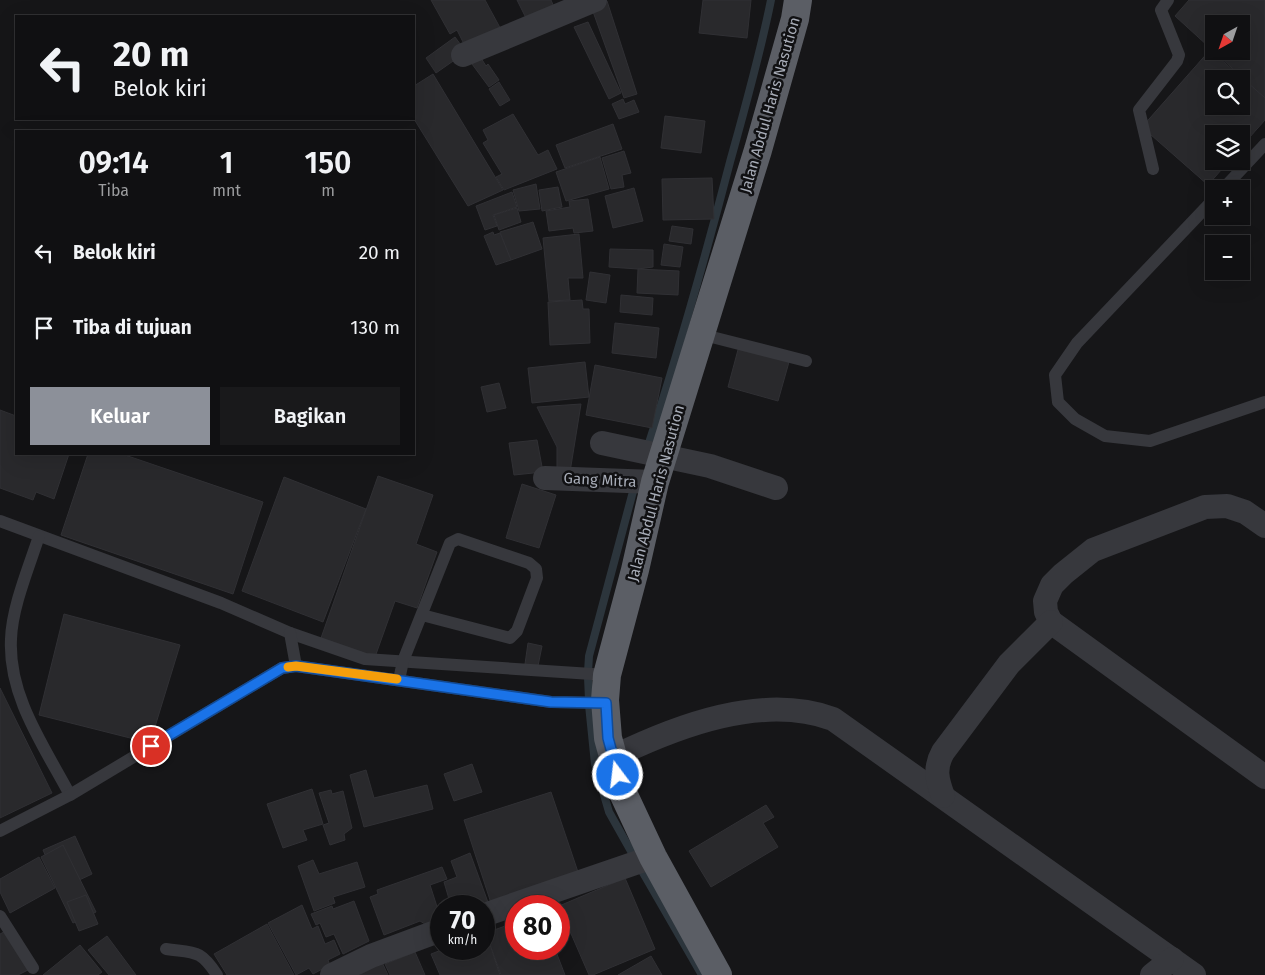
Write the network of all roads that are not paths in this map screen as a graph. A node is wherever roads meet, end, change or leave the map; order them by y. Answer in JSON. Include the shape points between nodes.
{"nodes":[{"id":1,"x":595,"y":0,"type":"edge"},
{"id":2,"x":798,"y":0,"type":"edge"},
{"id":3,"x":1168,"y":0,"type":"edge"},
{"id":4,"x":463,"y":55,"type":"dead end"},
{"id":5,"x":1265,"y":144,"type":"edge"},
{"id":6,"x":1152,"y":169,"type":"dead end"},
{"id":7,"x":1231,"y":180,"type":"edge"},
{"id":8,"x":1205,"y":208,"type":"edge"},
{"id":9,"x":700,"y":334,"type":"junction"},
{"id":10,"x":806,"y":361,"type":"dead end"},
{"id":11,"x":1265,"y":402,"type":"edge"},
{"id":12,"x":602,"y":443,"type":"dead end"},
{"id":13,"x":664,"y":455,"type":"junction"},
{"id":14,"x":545,"y":478,"type":"dead end"},
{"id":15,"x":655,"y":482,"type":"junction"},
{"id":16,"x":776,"y":488,"type":"dead end"},
{"id":17,"x":0,"y":521,"type":"edge"},
{"id":18,"x":1265,"y":526,"type":"edge"},
{"id":19,"x":39,"y":536,"type":"junction"},
{"id":20,"x":422,"y":615,"type":"junction"},
{"id":21,"x":1051,"y":622,"type":"junction"},
{"id":22,"x":290,"y":634,"type":"junction"},
{"id":23,"x":403,"y":661,"type":"junction"},
{"id":24,"x":296,"y":666,"type":"junction"},
{"id":25,"x":607,"y":675,"type":"junction"},
{"id":26,"x":399,"y":680,"type":"junction"},
{"id":27,"x":606,"y":715,"type":"junction"},
{"id":28,"x":613,"y":757,"type":"junction"},
{"id":29,"x":1265,"y":777,"type":"edge"},
{"id":30,"x":70,"y":795,"type":"junction"},
{"id":31,"x":943,"y":796,"type":"junction"},
{"id":32,"x":0,"y":831,"type":"edge"},
{"id":33,"x":653,"y":857,"type":"junction"},
{"id":34,"x":495,"y":911,"type":"edge"},
{"id":35,"x":0,"y":916,"type":"edge"},
{"id":36,"x":430,"y":934,"type":"edge"},
{"id":37,"x":166,"y":949,"type":"dead end"},
{"id":38,"x":1172,"y":959,"type":"junction"},
{"id":39,"x":33,"y":968,"type":"dead end"},
{"id":40,"x":217,"y":975,"type":"edge"},
{"id":41,"x":332,"y":975,"type":"edge"},
{"id":42,"x":718,"y":975,"type":"edge"},
{"id":43,"x":1152,"y":975,"type":"edge"},
{"id":44,"x":1194,"y":975,"type":"edge"}],
"edges":[{"from":1,"to":4,"type":"street"},
{"from":2,"to":9,"type":"highway","name":"Jalan Abdul Haris Nasution","via":[[758,150]]},
{"from":3,"to":6,"type":"lane","via":[[1161,10],[1179,55],[1139,110]]},
{"from":5,"to":7,"type":"lane"},
{"from":8,"to":11,"type":"lane","via":[[1077,343],[1055,375],[1058,402],[1075,418],[1105,436],[1150,441]]},
{"from":9,"to":10,"type":"lane"},
{"from":9,"to":13,"type":"highway","name":"Jalan Abdul Haris Nasution"},
{"from":12,"to":13,"type":"street"},
{"from":13,"to":15,"type":"highway","name":"Jalan Abdul Haris Nasution"},
{"from":13,"to":16,"type":"street"},
{"from":14,"to":15,"type":"street","name":"Gang Mitra"},
{"from":15,"to":25,"type":"highway","name":"Jalan Abdul Haris Nasution"},
{"from":17,"to":19,"type":"lane"},
{"from":18,"to":21,"type":"street","via":[[1245,512],[1227,506],[1205,507],[1093,550],[1052,586],[1044,601]]},
{"from":19,"to":22,"type":"lane","via":[[221,603]]},
{"from":19,"to":30,"type":"lane","via":[[10,638],[12,670],[23,706]]},
{"from":20,"to":20,"type":"lane","via":[[450,543],[455,539],[529,563],[536,569],[537,578],[517,631],[510,638]]},
{"from":20,"to":23,"type":"lane"},
{"from":21,"to":29,"type":"street"},
{"from":21,"to":31,"type":"street","via":[[1009,664],[943,752],[938,761],[937,779]]},
{"from":22,"to":23,"type":"lane","via":[[366,659]]},
{"from":22,"to":24,"type":"lane"},
{"from":23,"to":25,"type":"lane"},
{"from":23,"to":26,"type":"lane"},
{"from":24,"to":26,"type":"lane"},
{"from":24,"to":30,"type":"lane","via":[[282,668]]},
{"from":25,"to":27,"type":"highway","name":"Jalan Abdul Haris Nasution"},
{"from":26,"to":27,"type":"lane","via":[[551,702]]},
{"from":27,"to":28,"type":"highway","name":"Jalan Abdul Haris Nasution"},
{"from":28,"to":31,"type":"street","via":[[652,738],[723,716],[799,710],[833,719]]},
{"from":28,"to":33,"type":"highway","name":"Jalan Abdul Haris Nasution","via":[[623,793]]},
{"from":30,"to":32,"type":"lane"},
{"from":31,"to":38,"type":"street"},
{"from":33,"to":34,"type":"street"},
{"from":33,"to":42,"type":"highway","name":"Jalan Abdul Haris Nasution"},
{"from":35,"to":39,"type":"lane"},
{"from":36,"to":41,"type":"street","via":[[371,956]]},
{"from":37,"to":40,"type":"lane","via":[[202,955]]},
{"from":38,"to":43,"type":"street"},
{"from":38,"to":44,"type":"street"}]}
